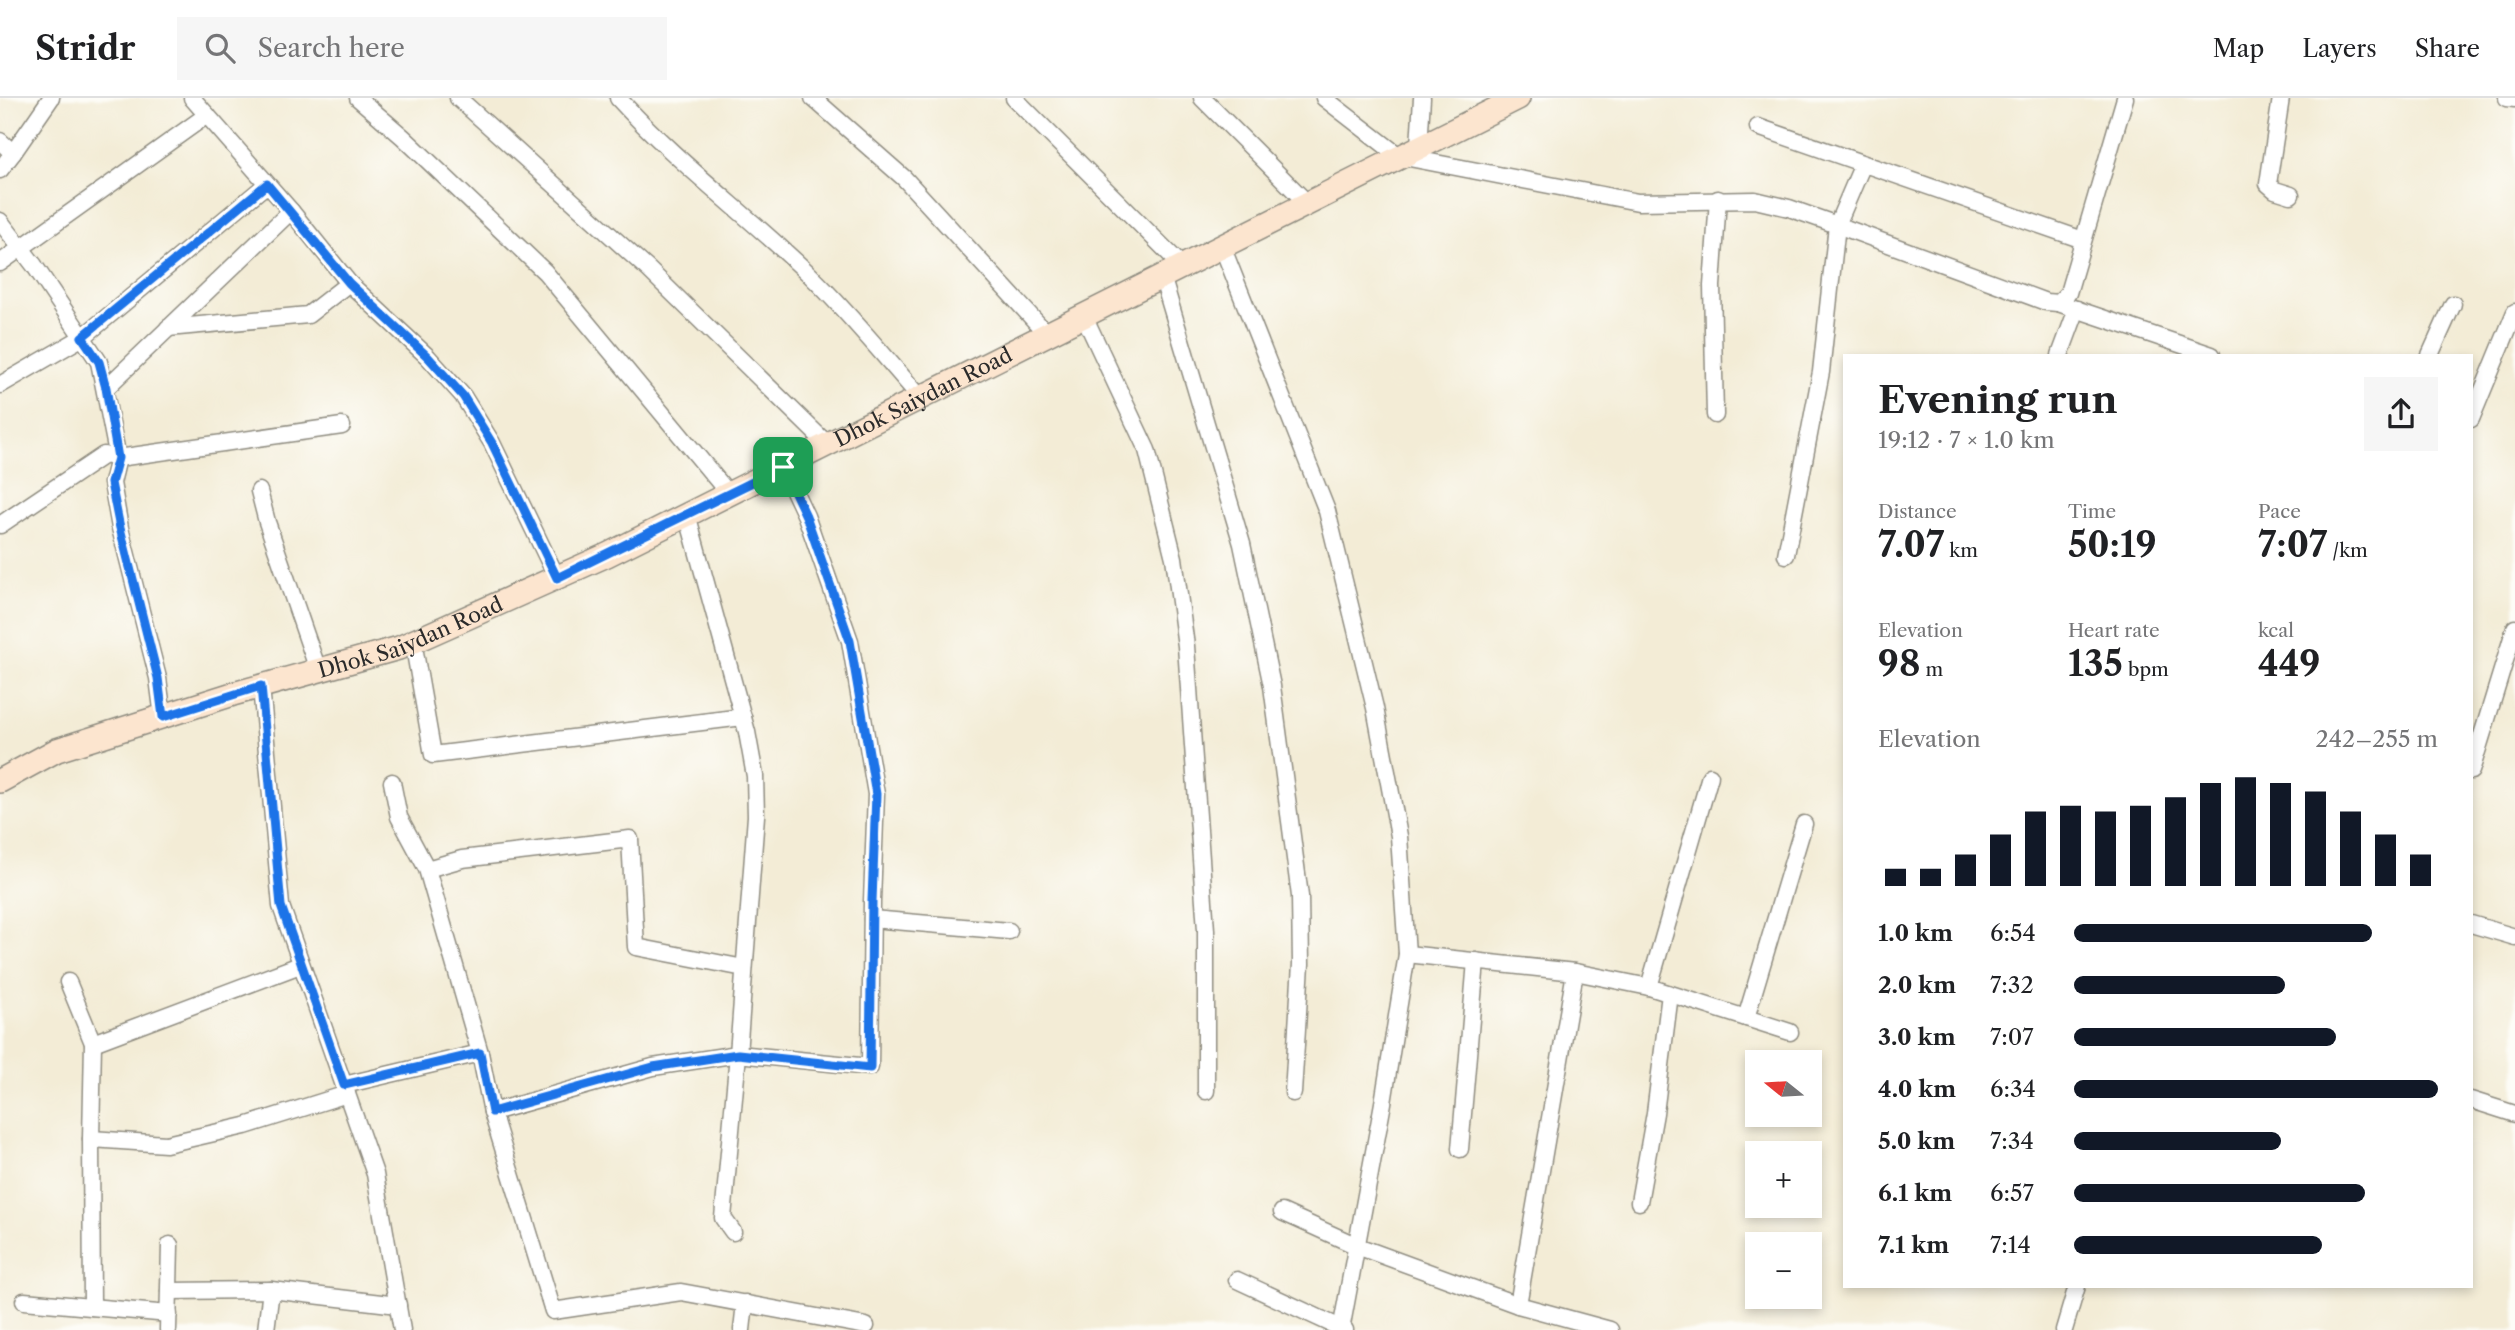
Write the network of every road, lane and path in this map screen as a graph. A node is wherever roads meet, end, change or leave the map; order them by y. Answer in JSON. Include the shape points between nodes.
{"nodes":[{"id":1,"x":51,"y":98,"type":"edge"},
{"id":2,"x":192,"y":98,"type":"edge"},
{"id":3,"x":358,"y":98,"type":"edge"},
{"id":4,"x":458,"y":98,"type":"edge"},
{"id":5,"x":618,"y":98,"type":"edge"},
{"id":6,"x":813,"y":98,"type":"edge"},
{"id":7,"x":1014,"y":98,"type":"edge"},
{"id":8,"x":1202,"y":98,"type":"edge"},
{"id":9,"x":1324,"y":98,"type":"edge"},
{"id":10,"x":1422,"y":98,"type":"edge"},
{"id":11,"x":1518,"y":98,"type":"edge"},
{"id":12,"x":2125,"y":98,"type":"edge"},
{"id":13,"x":2281,"y":98,"type":"edge"},
{"id":14,"x":2507,"y":98,"type":"edge"},
{"id":15,"x":2515,"y":99,"type":"edge"},
{"id":16,"x":206,"y":115,"type":"junction"},
{"id":17,"x":1758,"y":127,"type":"dead end"},
{"id":18,"x":0,"y":141,"type":"edge"},
{"id":19,"x":1419,"y":146,"type":"junction"},
{"id":20,"x":13,"y":153,"type":"junction"},
{"id":21,"x":1399,"y":156,"type":"junction"},
{"id":22,"x":1863,"y":164,"type":"junction"},
{"id":23,"x":0,"y":170,"type":"edge"},
{"id":24,"x":267,"y":184,"type":"junction"},
{"id":25,"x":2291,"y":195,"type":"dead end"},
{"id":26,"x":1718,"y":200,"type":"junction"},
{"id":27,"x":1308,"y":204,"type":"junction"},
{"id":28,"x":291,"y":211,"type":"junction"},
{"id":29,"x":0,"y":221,"type":"edge"},
{"id":30,"x":1837,"y":225,"type":"junction"},
{"id":31,"x":2083,"y":240,"type":"junction"},
{"id":32,"x":1222,"y":246,"type":"junction"},
{"id":33,"x":21,"y":247,"type":"junction"},
{"id":34,"x":0,"y":263,"type":"edge"},
{"id":35,"x":1172,"y":272,"type":"junction"},
{"id":36,"x":349,"y":283,"type":"junction"},
{"id":37,"x":2059,"y":303,"type":"junction"},
{"id":38,"x":2453,"y":304,"type":"dead end"},
{"id":39,"x":2077,"y":309,"type":"junction"},
{"id":40,"x":2515,"y":312,"type":"edge"},
{"id":41,"x":1084,"y":316,"type":"junction"},
{"id":42,"x":168,"y":328,"type":"junction"},
{"id":43,"x":1047,"y":334,"type":"junction"},
{"id":44,"x":82,"y":337,"type":"junction"},
{"id":45,"x":2060,"y":354,"type":"edge"},
{"id":46,"x":2209,"y":354,"type":"edge"},
{"id":47,"x":2430,"y":354,"type":"edge"},
{"id":48,"x":0,"y":385,"type":"edge"},
{"id":49,"x":106,"y":388,"type":"junction"},
{"id":50,"x":920,"y":397,"type":"junction"},
{"id":51,"x":2473,"y":414,"type":"edge"},
{"id":52,"x":1715,"y":415,"type":"dead end"},
{"id":53,"x":342,"y":426,"type":"dead end"},
{"id":54,"x":827,"y":444,"type":"junction"},
{"id":55,"x":118,"y":458,"type":"junction"},
{"id":56,"x":783,"y":467,"type":"junction"},
{"id":57,"x":259,"y":491,"type":"dead end"},
{"id":58,"x":729,"y":494,"type":"junction"},
{"id":59,"x":687,"y":514,"type":"junction"},
{"id":60,"x":0,"y":525,"type":"edge"},
{"id":61,"x":1786,"y":555,"type":"dead end"},
{"id":62,"x":557,"y":578,"type":"junction"},
{"id":63,"x":2515,"y":628,"type":"edge"},
{"id":64,"x":413,"y":641,"type":"junction"},
{"id":65,"x":318,"y":670,"type":"junction"},
{"id":66,"x":261,"y":686,"type":"junction"},
{"id":67,"x":163,"y":717,"type":"junction"},
{"id":68,"x":743,"y":717,"type":"junction"},
{"id":69,"x":2473,"y":764,"type":"edge"},
{"id":70,"x":1710,"y":776,"type":"dead end"},
{"id":71,"x":0,"y":781,"type":"edge"},
{"id":72,"x":392,"y":782,"type":"dead end"},
{"id":73,"x":1804,"y":824,"type":"dead end"},
{"id":74,"x":427,"y":869,"type":"junction"},
{"id":75,"x":872,"y":919,"type":"junction"},
{"id":76,"x":2473,"y":925,"type":"edge"},
{"id":77,"x":1009,"y":931,"type":"dead end"},
{"id":78,"x":2515,"y":937,"type":"edge"},
{"id":79,"x":1407,"y":954,"type":"junction"},
{"id":80,"x":1476,"y":961,"type":"junction"},
{"id":81,"x":300,"y":965,"type":"junction"},
{"id":82,"x":744,"y":968,"type":"junction"},
{"id":83,"x":1575,"y":972,"type":"junction"},
{"id":84,"x":68,"y":982,"type":"dead end"},
{"id":85,"x":1649,"y":987,"type":"junction"},
{"id":86,"x":1670,"y":994,"type":"junction"},
{"id":87,"x":1746,"y":1018,"type":"junction"},
{"id":88,"x":1790,"y":1032,"type":"dead end"},
{"id":89,"x":93,"y":1043,"type":"junction"},
{"id":90,"x":480,"y":1053,"type":"junction"},
{"id":91,"x":738,"y":1054,"type":"junction"},
{"id":92,"x":346,"y":1090,"type":"junction"},
{"id":93,"x":1206,"y":1091,"type":"dead end"},
{"id":94,"x":1293,"y":1093,"type":"dead end"},
{"id":95,"x":2473,"y":1101,"type":"edge"},
{"id":96,"x":492,"y":1112,"type":"junction"},
{"id":97,"x":2515,"y":1114,"type":"edge"},
{"id":98,"x":91,"y":1139,"type":"junction"},
{"id":99,"x":1460,"y":1149,"type":"dead end"},
{"id":100,"x":1639,"y":1202,"type":"dead end"},
{"id":101,"x":1282,"y":1212,"type":"dead end"},
{"id":102,"x":733,"y":1232,"type":"dead end"},
{"id":103,"x":170,"y":1245,"type":"dead end"},
{"id":104,"x":1357,"y":1246,"type":"junction"},
{"id":105,"x":1237,"y":1280,"type":"dead end"},
{"id":106,"x":2076,"y":1288,"type":"edge"},
{"id":107,"x":271,"y":1290,"type":"junction"},
{"id":108,"x":169,"y":1291,"type":"junction"},
{"id":109,"x":24,"y":1301,"type":"dead end"},
{"id":110,"x":745,"y":1303,"type":"junction"},
{"id":111,"x":398,"y":1305,"type":"junction"},
{"id":112,"x":1518,"y":1305,"type":"junction"},
{"id":113,"x":92,"y":1307,"type":"junction"},
{"id":114,"x":169,"y":1322,"type":"edge"},
{"id":115,"x":866,"y":1326,"type":"dead end"},
{"id":116,"x":1342,"y":1329,"type":"edge"},
{"id":117,"x":266,"y":1330,"type":"edge"},
{"id":118,"x":402,"y":1330,"type":"edge"},
{"id":119,"x":741,"y":1330,"type":"edge"},
{"id":120,"x":1610,"y":1330,"type":"edge"},
{"id":121,"x":2064,"y":1330,"type":"edge"}],
"edges":[{"from":1,"to":20,"type":"street"},
{"from":2,"to":16,"type":"street"},
{"from":3,"to":58,"type":"street","via":[[545,272]]},
{"from":4,"to":54,"type":"street","via":[[649,270]]},
{"from":5,"to":50,"type":"street","via":[[682,163],[810,275]]},
{"from":6,"to":43,"type":"street","via":[[904,178]]},
{"from":7,"to":35,"type":"street"},
{"from":8,"to":27,"type":"street"},
{"from":9,"to":21,"type":"street"},
{"from":10,"to":19,"type":"street"},
{"from":11,"to":19,"type":"main road","name":"Dhok Saiydan Road"},
{"from":12,"to":31,"type":"street"},
{"from":13,"to":25,"type":"street","via":[[2269,184]]},
{"from":14,"to":15,"type":"street"},
{"from":16,"to":24,"type":"street"},
{"from":16,"to":33,"type":"street"},
{"from":17,"to":22,"type":"street"},
{"from":18,"to":20,"type":"street"},
{"from":19,"to":21,"type":"main road","name":"Dhok Saiydan Road"},
{"from":20,"to":23,"type":"street"},
{"from":21,"to":26,"type":"street","via":[[1638,202]]},
{"from":21,"to":27,"type":"main road","name":"Dhok Saiydan Road"},
{"from":22,"to":30,"type":"street"},
{"from":22,"to":31,"type":"street"},
{"from":24,"to":28,"type":"street"},
{"from":24,"to":44,"type":"street"},
{"from":26,"to":30,"type":"street","via":[[1755,200]]},
{"from":26,"to":52,"type":"street","via":[[1712,286]]},
{"from":27,"to":32,"type":"main road","name":"Dhok Saiydan Road"},
{"from":28,"to":36,"type":"street"},
{"from":28,"to":42,"type":"street"},
{"from":29,"to":33,"type":"street"},
{"from":30,"to":37,"type":"street","via":[[2046,303]]},
{"from":30,"to":61,"type":"street","via":[[1821,372]]},
{"from":31,"to":37,"type":"street","via":[[2068,293]]},
{"from":32,"to":35,"type":"main road","name":"Dhok Saiydan Road"},
{"from":32,"to":79,"type":"street","via":[[1327,511],[1375,708],[1399,836]]},
{"from":33,"to":34,"type":"street"},
{"from":33,"to":44,"type":"street"},
{"from":35,"to":41,"type":"main road","name":"Dhok Saiydan Road"},
{"from":35,"to":94,"type":"street","via":[[1242,544],[1272,686],[1300,896]]},
{"from":36,"to":42,"type":"street","via":[[307,315]]},
{"from":36,"to":62,"type":"street","via":[[463,396],[492,443]]},
{"from":37,"to":39,"type":"street"},
{"from":38,"to":47,"type":"street"},
{"from":39,"to":45,"type":"street"},
{"from":39,"to":46,"type":"street"},
{"from":40,"to":51,"type":"street"},
{"from":41,"to":43,"type":"main road","name":"Dhok Saiydan Road"},
{"from":41,"to":93,"type":"street","via":[[1147,450],[1174,558],[1186,646],[1206,930]]},
{"from":42,"to":49,"type":"street"},
{"from":43,"to":50,"type":"main road","name":"Dhok Saiydan Road"},
{"from":44,"to":48,"type":"street"},
{"from":44,"to":49,"type":"street","via":[[99,362]]},
{"from":49,"to":55,"type":"street"},
{"from":50,"to":54,"type":"main road","name":"Dhok Saiydan Road"},
{"from":53,"to":55,"type":"street"},
{"from":54,"to":56,"type":"main road","name":"Dhok Saiydan Road"},
{"from":55,"to":60,"type":"street","via":[[104,455]]},
{"from":55,"to":67,"type":"street","via":[[111,483],[158,678]]},
{"from":56,"to":58,"type":"main road","name":"Dhok Saiydan Road"},
{"from":56,"to":75,"type":"street","via":[[806,516],[850,641],[876,794]]},
{"from":57,"to":65,"type":"street"},
{"from":58,"to":59,"type":"main road","name":"Dhok Saiydan Road"},
{"from":59,"to":62,"type":"main road","name":"Dhok Saiydan Road"},
{"from":59,"to":68,"type":"street"},
{"from":62,"to":64,"type":"main road","name":"Dhok Saiydan Road"},
{"from":63,"to":69,"type":"street"},
{"from":64,"to":65,"type":"main road","name":"Dhok Saiydan Road"},
{"from":64,"to":68,"type":"street","via":[[433,755]]},
{"from":65,"to":66,"type":"main road","name":"Dhok Saiydan Road"},
{"from":66,"to":67,"type":"main road","name":"Dhok Saiydan Road"},
{"from":66,"to":81,"type":"street","via":[[281,906]]},
{"from":67,"to":71,"type":"main road","name":"Dhok Saiydan Road","via":[[57,750]]},
{"from":68,"to":82,"type":"street","via":[[755,776],[756,816]]},
{"from":70,"to":85,"type":"street"},
{"from":72,"to":74,"type":"street","via":[[399,817]]},
{"from":73,"to":87,"type":"street"},
{"from":74,"to":82,"type":"street","via":[[462,859],[630,839],[636,947]]},
{"from":74,"to":90,"type":"street"},
{"from":75,"to":77,"type":"street"},
{"from":75,"to":91,"type":"street","via":[[870,1068]]},
{"from":76,"to":78,"type":"street"},
{"from":79,"to":80,"type":"street"},
{"from":79,"to":104,"type":"street"},
{"from":80,"to":83,"type":"street"},
{"from":80,"to":99,"type":"street"},
{"from":81,"to":89,"type":"street"},
{"from":81,"to":92,"type":"street"},
{"from":82,"to":91,"type":"street"},
{"from":83,"to":85,"type":"street"},
{"from":83,"to":112,"type":"street"},
{"from":84,"to":89,"type":"street"},
{"from":85,"to":86,"type":"street"},
{"from":86,"to":87,"type":"street"},
{"from":86,"to":100,"type":"street"},
{"from":87,"to":88,"type":"street"},
{"from":89,"to":98,"type":"street"},
{"from":90,"to":92,"type":"street"},
{"from":90,"to":96,"type":"street"},
{"from":91,"to":96,"type":"street","via":[[653,1067]]},
{"from":91,"to":102,"type":"street","via":[[723,1218]]},
{"from":92,"to":98,"type":"street","via":[[245,1126],[166,1144]]},
{"from":92,"to":111,"type":"street","via":[[375,1174]]},
{"from":95,"to":97,"type":"street"},
{"from":96,"to":110,"type":"street","via":[[553,1311],[681,1292]]},
{"from":98,"to":113,"type":"street"},
{"from":101,"to":104,"type":"street"},
{"from":103,"to":108,"type":"street"},
{"from":104,"to":112,"type":"street"},
{"from":104,"to":116,"type":"street"},
{"from":105,"to":116,"type":"street"},
{"from":106,"to":121,"type":"street"},
{"from":107,"to":108,"type":"street"},
{"from":107,"to":111,"type":"street"},
{"from":107,"to":117,"type":"street"},
{"from":108,"to":114,"type":"street"},
{"from":109,"to":113,"type":"street"},
{"from":110,"to":115,"type":"street"},
{"from":110,"to":119,"type":"street"},
{"from":111,"to":118,"type":"street"},
{"from":112,"to":120,"type":"street"},
{"from":113,"to":114,"type":"street"}]}
